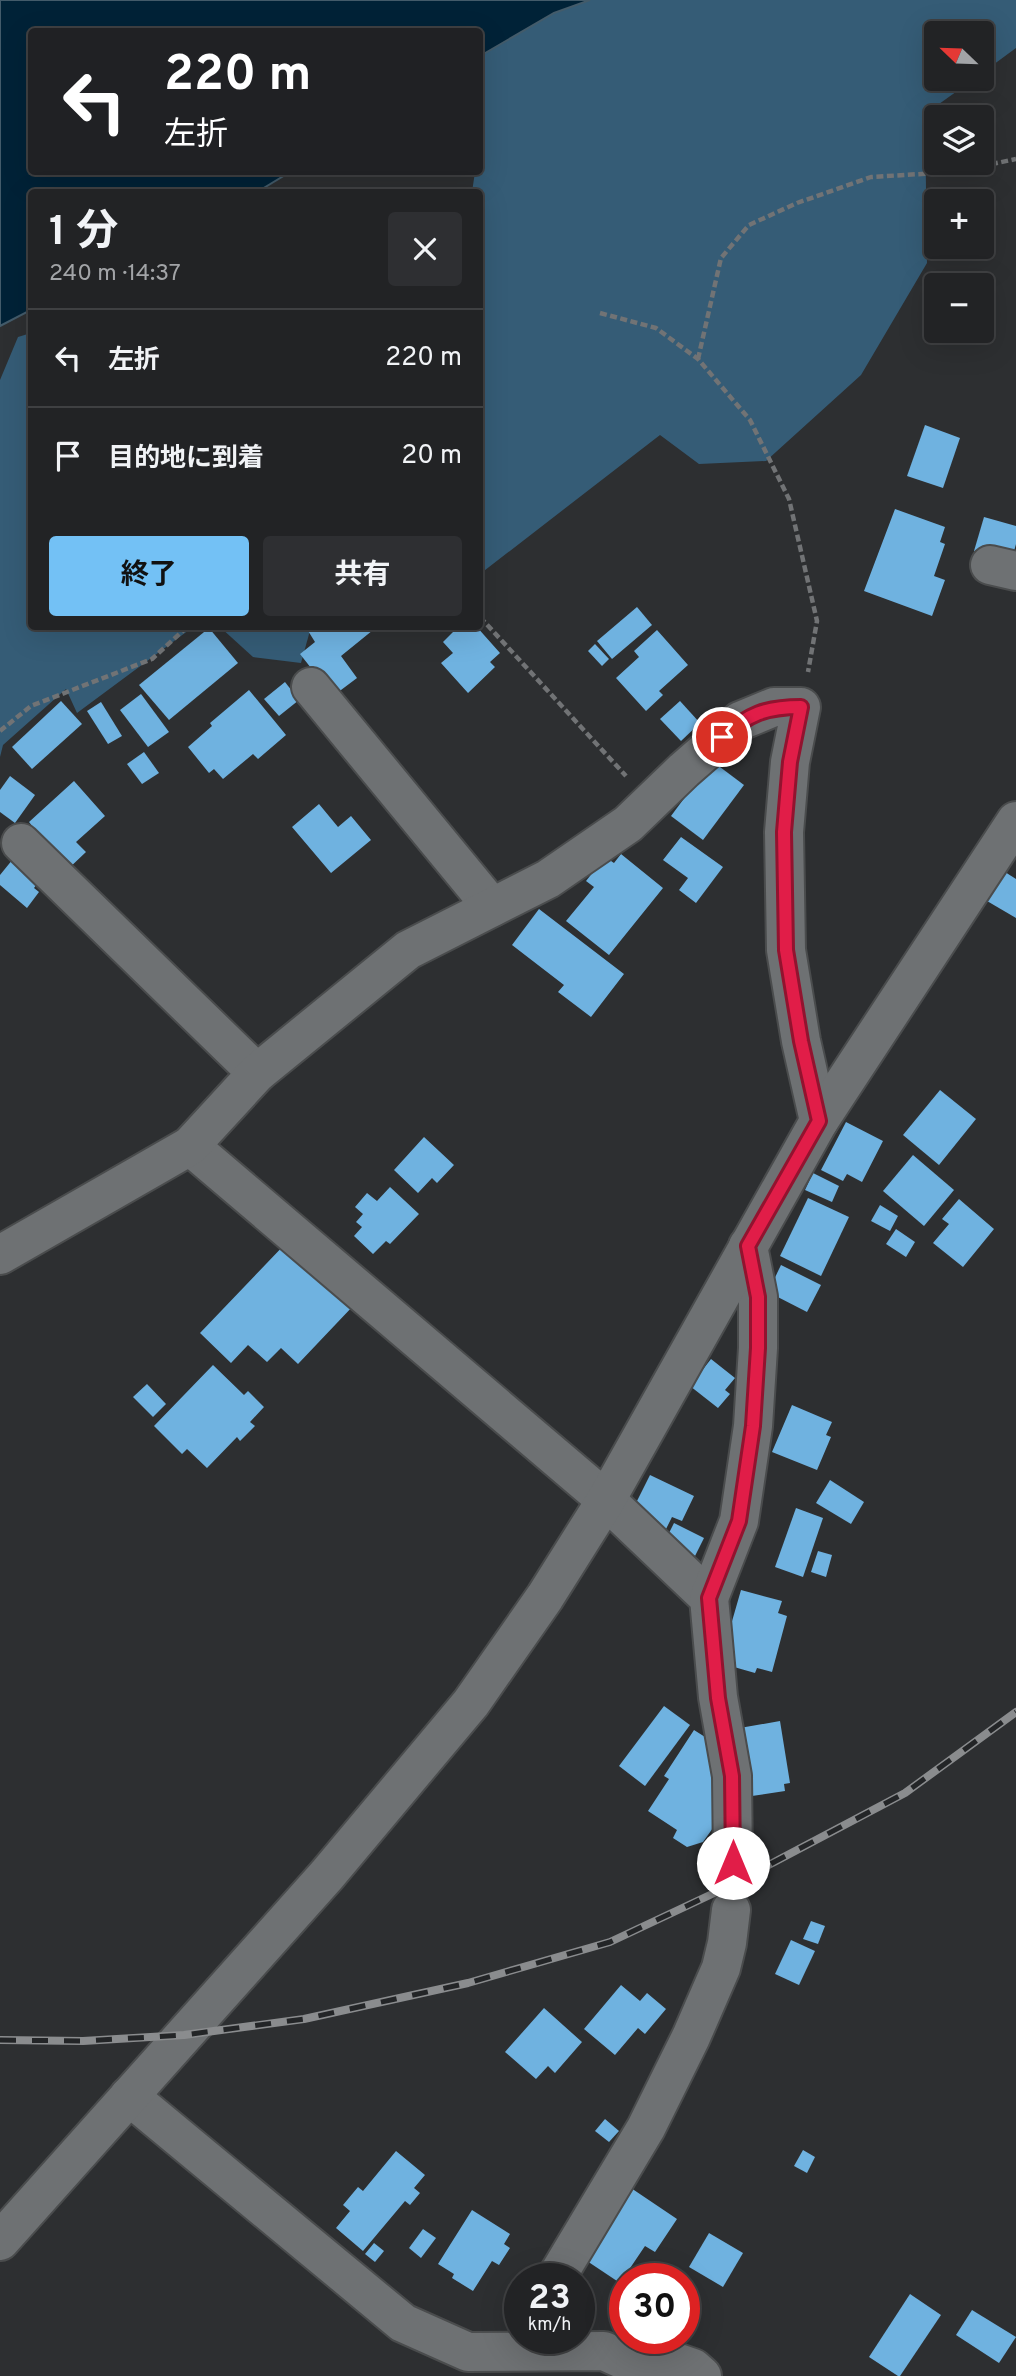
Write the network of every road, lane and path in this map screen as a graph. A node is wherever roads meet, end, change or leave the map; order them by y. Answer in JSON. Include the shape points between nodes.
{"nodes":[{"id":1,"x":1016,"y":159,"type":"edge"},
{"id":2,"x":600,"y":313,"type":"dead end"},
{"id":3,"x":698,"y":359,"type":"junction"},
{"id":4,"x":483,"y":620,"type":"edge"},
{"id":5,"x":184,"y":630,"type":"edge"},
{"id":6,"x":311,"y":687,"type":"dead end"},
{"id":7,"x":801,"y":707,"type":"junction"},
{"id":8,"x":0,"y":731,"type":"edge"},
{"id":9,"x":650,"y":803,"type":"junction"},
{"id":10,"x":1016,"y":821,"type":"edge"},
{"id":11,"x":21,"y":844,"type":"dead end"},
{"id":12,"x":492,"y":907,"type":"junction"},
{"id":13,"x":257,"y":1073,"type":"junction"},
{"id":14,"x":819,"y":1121,"type":"junction"},
{"id":15,"x":190,"y":1146,"type":"junction"},
{"id":16,"x":748,"y":1246,"type":"junction"},
{"id":17,"x":0,"y":1255,"type":"edge"},
{"id":18,"x":606,"y":1500,"type":"junction"},
{"id":19,"x":709,"y":1598,"type":"junction"},
{"id":20,"x":733,"y":1863,"type":"dead end"},
{"id":21,"x":731,"y":1910,"type":"dead end"},
{"id":22,"x":129,"y":2096,"type":"junction"},
{"id":23,"x":0,"y":2241,"type":"edge"},
{"id":24,"x":565,"y":2263,"type":"edge"},
{"id":25,"x":511,"y":2355,"type":"edge"},
{"id":26,"x":642,"y":2371,"type":"edge"},
{"id":27,"x":702,"y":2376,"type":"edge"}],
"edges":[{"from":1,"to":3,"type":"path","via":[[954,172],[871,177],[797,202],[749,225],[721,258]]},
{"from":2,"to":3,"type":"path","via":[[656,328]]},
{"from":3,"to":7,"type":"path","via":[[750,420],[789,499],[817,621]]},
{"from":4,"to":9,"type":"path"},
{"from":5,"to":8,"type":"path","via":[[152,659],[31,706]]},
{"from":6,"to":12,"type":"street"},
{"from":7,"to":9,"type":"street","via":[[774,707],[740,721]]},
{"from":7,"to":14,"type":"street","via":[[784,832],[786,950]]},
{"from":9,"to":12,"type":"street","via":[[628,824],[548,879]]},
{"from":10,"to":14,"type":"street"},
{"from":11,"to":13,"type":"street"},
{"from":12,"to":13,"type":"street","via":[[408,950]]},
{"from":13,"to":15,"type":"street"},
{"from":14,"to":16,"type":"street"},
{"from":15,"to":17,"type":"street"},
{"from":15,"to":18,"type":"street"},
{"from":16,"to":18,"type":"street"},
{"from":16,"to":19,"type":"street","via":[[758,1297],[753,1426],[739,1521]]},
{"from":18,"to":19,"type":"street"},
{"from":18,"to":22,"type":"street","via":[[471,1703],[327,1875]]},
{"from":19,"to":20,"type":"street","via":[[718,1698],[732,1776]]},
{"from":21,"to":24,"type":"street","via":[[721,1968],[691,2037],[646,2128]]},
{"from":22,"to":23,"type":"street"},
{"from":22,"to":25,"type":"street","via":[[402,2323],[468,2352]]},
{"from":25,"to":26,"type":"street","via":[[604,2351]]},
{"from":26,"to":27,"type":"street","via":[[664,2358]]}]}
